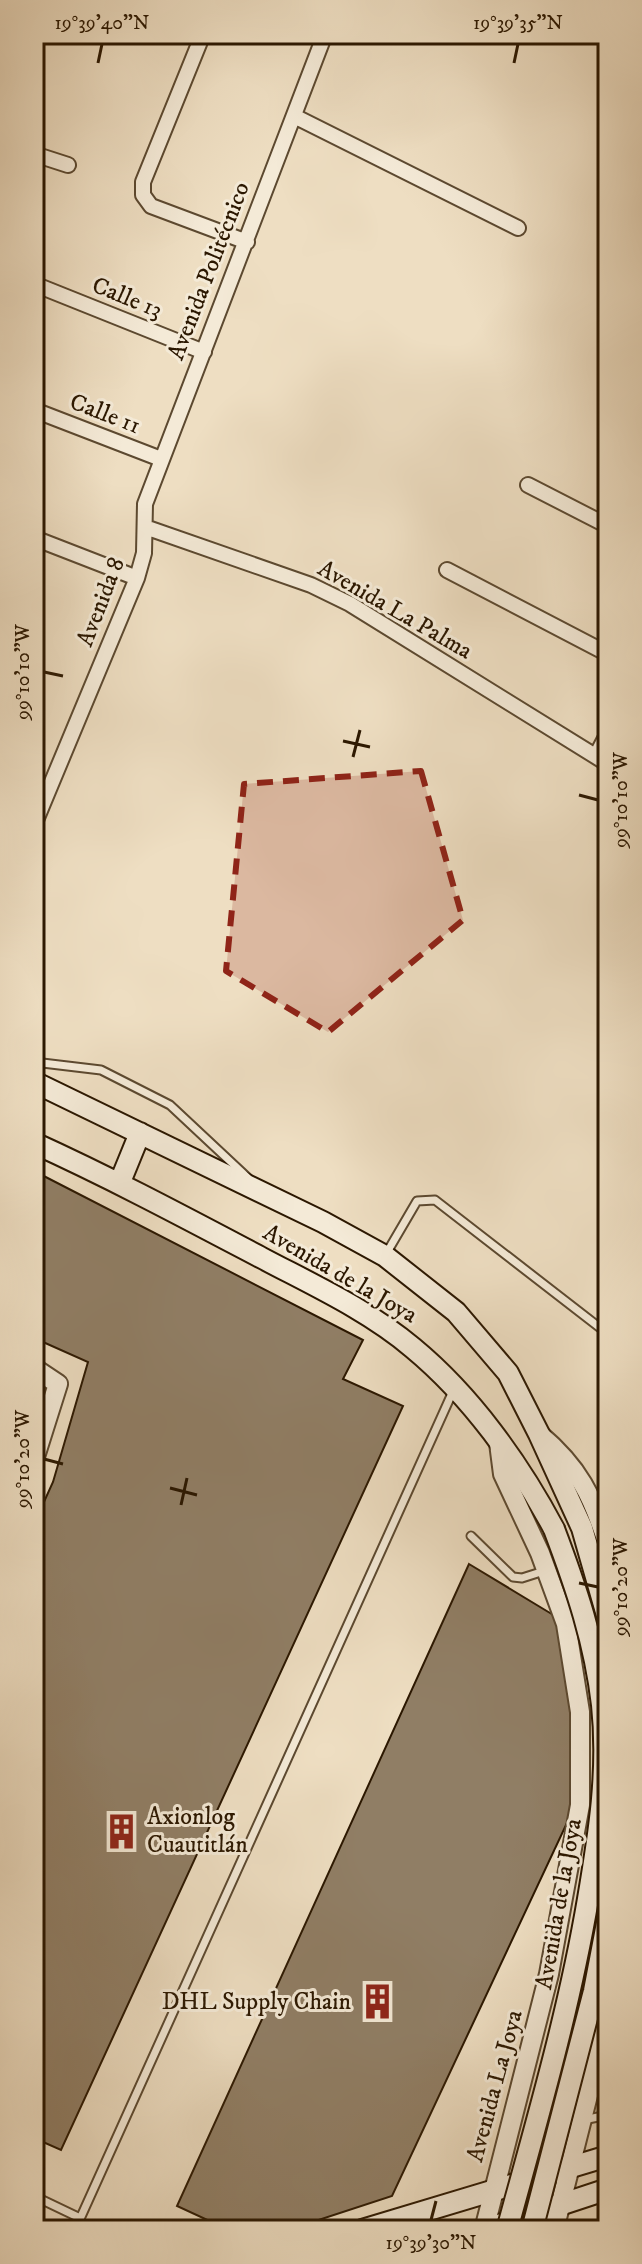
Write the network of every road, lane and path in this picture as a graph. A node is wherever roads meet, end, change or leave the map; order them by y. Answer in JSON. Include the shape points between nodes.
{"nodes":[{"id":1,"x":37,"y":34,"type":"edge"},
{"id":2,"x":203,"y":34,"type":"edge"},
{"id":3,"x":325,"y":34,"type":"edge"},
{"id":4,"x":34,"y":46,"type":"edge"},
{"id":5,"x":294,"y":116,"type":"junction"},
{"id":6,"x":34,"y":154,"type":"edge"},
{"id":7,"x":68,"y":165,"type":"dead end"},
{"id":8,"x":518,"y":228,"type":"dead end"},
{"id":9,"x":247,"y":242,"type":"junction"},
{"id":10,"x":34,"y":284,"type":"edge"},
{"id":11,"x":204,"y":352,"type":"junction"},
{"id":12,"x":34,"y":410,"type":"edge"},
{"id":13,"x":161,"y":459,"type":"junction"},
{"id":14,"x":528,"y":485,"type":"dead end"},
{"id":15,"x":608,"y":526,"type":"edge"},
{"id":16,"x":145,"y":527,"type":"junction"},
{"id":17,"x":34,"y":538,"type":"edge"},
{"id":18,"x":447,"y":570,"type":"dead end"},
{"id":19,"x":137,"y":578,"type":"junction"},
{"id":20,"x":608,"y":654,"type":"edge"},
{"id":21,"x":608,"y":733,"type":"edge"},
{"id":22,"x":602,"y":760,"type":"edge"},
{"id":23,"x":34,"y":825,"type":"edge"},
{"id":24,"x":34,"y":1062,"type":"edge"},
{"id":25,"x":34,"y":1082,"type":"edge"},
{"id":26,"x":140,"y":1133,"type":"junction"},
{"id":27,"x":34,"y":1143,"type":"edge"},
{"id":28,"x":120,"y":1182,"type":"junction"},
{"id":29,"x":262,"y":1190,"type":"junction"},
{"id":30,"x":385,"y":1256,"type":"junction"},
{"id":31,"x":608,"y":1334,"type":"edge"},
{"id":32,"x":34,"y":1368,"type":"edge"},
{"id":33,"x":455,"y":1387,"type":"junction"},
{"id":34,"x":539,"y":1434,"type":"junction"},
{"id":35,"x":608,"y":1440,"type":"edge"},
{"id":36,"x":499,"y":1443,"type":"junction"},
{"id":37,"x":608,"y":1453,"type":"edge"},
{"id":38,"x":34,"y":1460,"type":"edge"},
{"id":39,"x":471,"y":1536,"type":"dead end"},
{"id":40,"x":608,"y":1545,"type":"edge"},
{"id":41,"x":546,"y":1570,"type":"junction"},
{"id":42,"x":608,"y":1619,"type":"edge"},
{"id":43,"x":608,"y":1918,"type":"edge"},
{"id":44,"x":608,"y":2016,"type":"edge"},
{"id":45,"x":603,"y":2057,"type":"edge"},
{"id":46,"x":608,"y":2115,"type":"edge"},
{"id":47,"x":583,"y":2120,"type":"junction"},
{"id":48,"x":608,"y":2156,"type":"edge"},
{"id":49,"x":572,"y":2167,"type":"junction"},
{"id":50,"x":608,"y":2189,"type":"edge"},
{"id":51,"x":493,"y":2191,"type":"junction"},
{"id":52,"x":34,"y":2196,"type":"edge"},
{"id":53,"x":563,"y":2203,"type":"junction"},
{"id":54,"x":80,"y":2218,"type":"junction"},
{"id":55,"x":75,"y":2230,"type":"edge"},
{"id":56,"x":362,"y":2230,"type":"edge"},
{"id":57,"x":484,"y":2230,"type":"edge"},
{"id":58,"x":507,"y":2230,"type":"edge"},
{"id":59,"x":532,"y":2230,"type":"edge"},
{"id":60,"x":554,"y":2230,"type":"edge"}],
"edges":[{"from":1,"to":4,"type":"street"},
{"from":2,"to":9,"type":"street","via":[[143,182],[143,195],[151,206]]},
{"from":3,"to":5,"type":"street","name":"Avenida Politécnico"},
{"from":5,"to":8,"type":"street"},
{"from":5,"to":9,"type":"street","name":"Avenida Politécnico"},
{"from":6,"to":7,"type":"street"},
{"from":9,"to":11,"type":"street","name":"Avenida Politécnico"},
{"from":10,"to":11,"type":"street","name":"Calle 13"},
{"from":11,"to":13,"type":"street","name":"Avenida Politécnico"},
{"from":12,"to":13,"type":"street","name":"Calle 11"},
{"from":13,"to":16,"type":"street","name":"Avenida Politécnico","via":[[145,504]]},
{"from":14,"to":15,"type":"street"},
{"from":16,"to":19,"type":"street","name":"Avenida 8"},
{"from":16,"to":22,"type":"street","name":"Avenida La Palma","via":[[311,585],[350,604]]},
{"from":17,"to":19,"type":"street"},
{"from":18,"to":20,"type":"street"},
{"from":19,"to":23,"type":"street","name":"Avenida 8"},
{"from":21,"to":22,"type":"street"},
{"from":24,"to":29,"type":"lane","via":[[101,1070],[170,1105]]},
{"from":25,"to":26,"type":"main road","name":"Avenida de la Joya"},
{"from":26,"to":28,"type":"main road"},
{"from":26,"to":29,"type":"main road","name":"Avenida de la Joya"},
{"from":27,"to":28,"type":"main road","name":"Avenida de la Joya"},
{"from":28,"to":33,"type":"main road","name":"Avenida de la Joya","via":[[350,1305],[412,1347]]},
{"from":29,"to":30,"type":"main road","name":"Avenida de la Joya"},
{"from":30,"to":31,"type":"lane","via":[[417,1201],[435,1200]]},
{"from":30,"to":34,"type":"main road","name":"Avenida de la Joya","via":[[456,1312],[500,1363]]},
{"from":32,"to":38,"type":"street","via":[[58,1384]]},
{"from":33,"to":36,"type":"main road","name":"Avenida de la Joya"},
{"from":33,"to":54,"type":"lane"},
{"from":34,"to":40,"type":"street","via":[[568,1459],[580,1478]]},
{"from":34,"to":42,"type":"main road","name":"Avenida de la Joya","via":[[582,1528]]},
{"from":35,"to":37,"type":"lane"},
{"from":36,"to":41,"type":"street","name":"Avenida La Joya","via":[[507,1483]]},
{"from":36,"to":58,"type":"main road","name":"Avenida de la Joya","bridge":true,"via":[[532,1486],[583,1605],[594,1653],[605,1763],[601,1824],[572,1991]]},
{"from":39,"to":41,"type":"lane","via":[[513,1577]]},
{"from":41,"to":51,"type":"street","name":"Avenida La Joya","via":[[566,1624],[580,1712],[580,1805],[549,1974]]},
{"from":43,"to":59,"type":"main road","name":"Avenida de la Joya","bridge":true},
{"from":44,"to":45,"type":"street"},
{"from":45,"to":47,"type":"street"},
{"from":46,"to":47,"type":"lane"},
{"from":47,"to":49,"type":"street"},
{"from":48,"to":49,"type":"main road"},
{"from":49,"to":51,"type":"main road"},
{"from":49,"to":53,"type":"street"},
{"from":50,"to":53,"type":"main road"},
{"from":51,"to":56,"type":"main road"},
{"from":51,"to":57,"type":"street","name":"Avenida La Joya"},
{"from":52,"to":54,"type":"lane"},
{"from":53,"to":57,"type":"main road"},
{"from":53,"to":60,"type":"street"},
{"from":54,"to":55,"type":"lane"}]}
